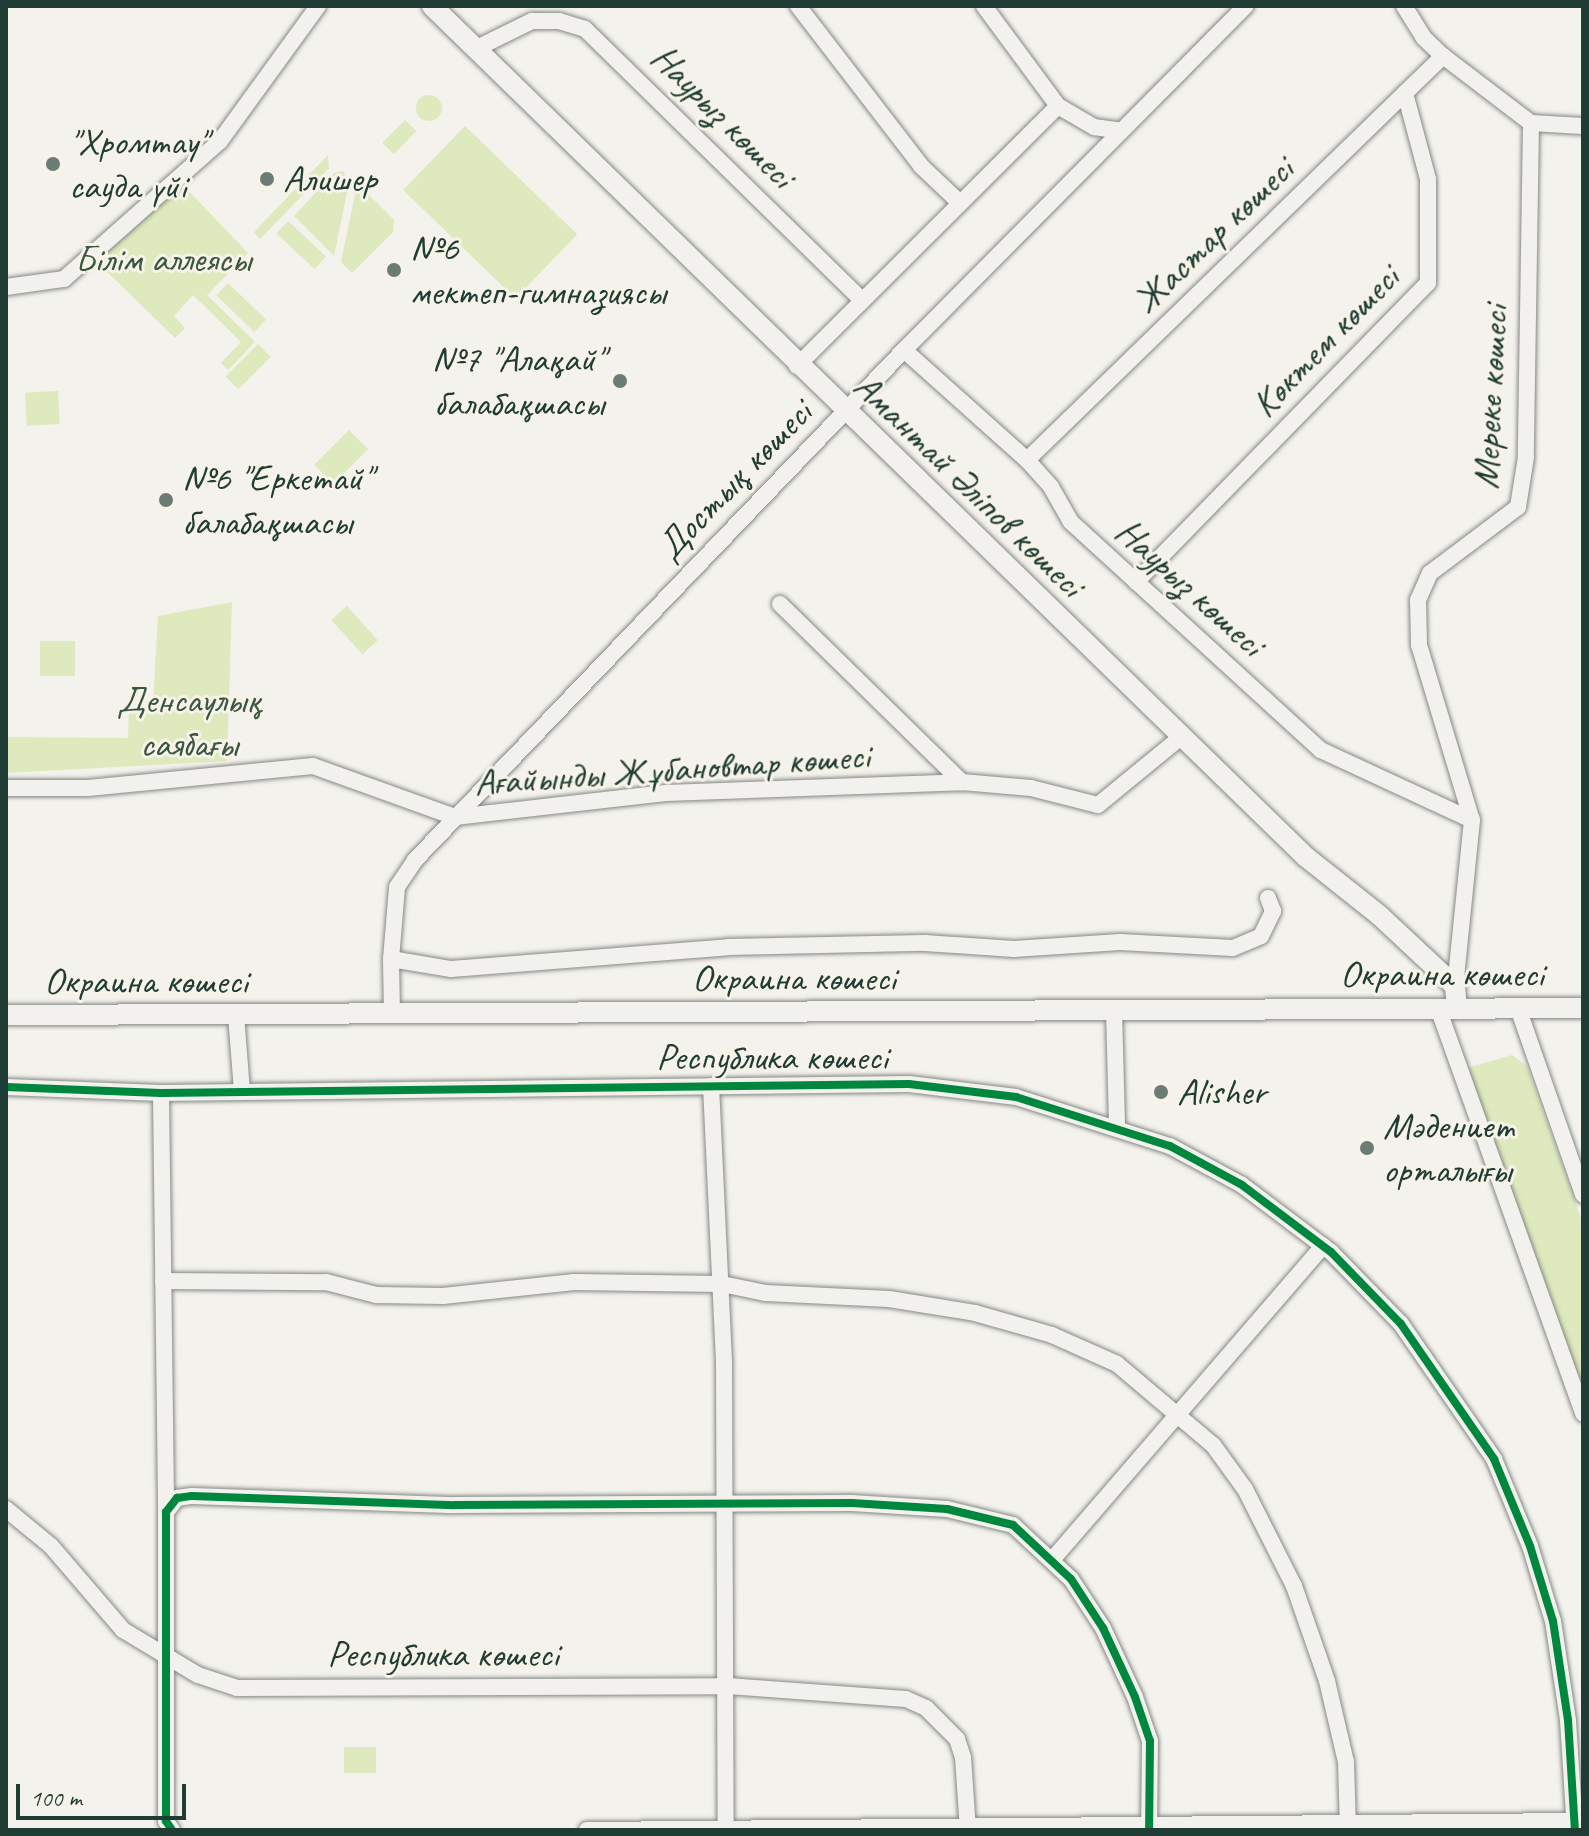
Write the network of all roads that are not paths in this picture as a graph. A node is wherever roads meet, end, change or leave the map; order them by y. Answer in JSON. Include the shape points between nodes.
{"nodes":[{"id":1,"x":318,"y":6,"type":"edge"},
{"id":2,"x":432,"y":6,"type":"edge"},
{"id":3,"x":798,"y":6,"type":"edge"},
{"id":4,"x":984,"y":6,"type":"edge"},
{"id":5,"x":1246,"y":6,"type":"edge"},
{"id":6,"x":1404,"y":6,"type":"edge"},
{"id":7,"x":475,"y":49,"type":"junction"},
{"id":8,"x":1443,"y":56,"type":"junction"},
{"id":9,"x":1405,"y":93,"type":"junction"},
{"id":10,"x":1058,"y":106,"type":"junction"},
{"id":11,"x":1531,"y":123,"type":"junction"},
{"id":12,"x":1583,"y":126,"type":"edge"},
{"id":13,"x":1121,"y":131,"type":"junction"},
{"id":14,"x":960,"y":203,"type":"junction"},
{"id":15,"x":6,"y":287,"type":"edge"},
{"id":16,"x":862,"y":300,"type":"junction"},
{"id":17,"x":904,"y":350,"type":"junction"},
{"id":18,"x":797,"y":366,"type":"junction"},
{"id":19,"x":844,"y":412,"type":"junction"},
{"id":20,"x":1027,"y":460,"type":"junction"},
{"id":21,"x":1136,"y":582,"type":"junction"},
{"id":22,"x":780,"y":604,"type":"dead end"},
{"id":23,"x":1181,"y":737,"type":"junction"},
{"id":24,"x":962,"y":782,"type":"junction"},
{"id":25,"x":6,"y":788,"type":"edge"},
{"id":26,"x":455,"y":817,"type":"junction"},
{"id":27,"x":1472,"y":820,"type":"junction"},
{"id":28,"x":1268,"y":898,"type":"dead end"},
{"id":29,"x":391,"y":959,"type":"junction"},
{"id":30,"x":1455,"y":986,"type":"junction"},
{"id":31,"x":1447,"y":1008,"type":"junction"},
{"id":32,"x":1518,"y":1008,"type":"junction"},
{"id":33,"x":1583,"y":1008,"type":"edge"},
{"id":34,"x":1114,"y":1010,"type":"junction"},
{"id":35,"x":392,"y":1013,"type":"junction"},
{"id":36,"x":6,"y":1015,"type":"edge"},
{"id":37,"x":236,"y":1015,"type":"junction"},
{"id":38,"x":711,"y":1086,"type":"junction"},
{"id":39,"x":6,"y":1087,"type":"edge"},
{"id":40,"x":242,"y":1091,"type":"junction"},
{"id":41,"x":161,"y":1093,"type":"junction"},
{"id":42,"x":1117,"y":1127,"type":"junction"},
{"id":43,"x":1583,"y":1195,"type":"edge"},
{"id":44,"x":1323,"y":1246,"type":"junction"},
{"id":45,"x":163,"y":1281,"type":"junction"},
{"id":46,"x":722,"y":1284,"type":"junction"},
{"id":47,"x":1180,"y":1414,"type":"junction"},
{"id":48,"x":1583,"y":1414,"type":"edge"},
{"id":49,"x":724,"y":1501,"type":"junction"},
{"id":50,"x":166,"y":1512,"type":"junction"},
{"id":51,"x":7,"y":1513,"type":"edge"},
{"id":52,"x":1052,"y":1560,"type":"junction"},
{"id":53,"x":165,"y":1657,"type":"junction"},
{"id":54,"x":728,"y":1686,"type":"junction"},
{"id":55,"x":1148,"y":1826,"type":"edge"},
{"id":56,"x":1348,"y":1826,"type":"edge"},
{"id":57,"x":1575,"y":1826,"type":"edge"},
{"id":58,"x":168,"y":1827,"type":"edge"},
{"id":59,"x":726,"y":1829,"type":"edge"},
{"id":60,"x":968,"y":1829,"type":"edge"},
{"id":61,"x":587,"y":1830,"type":"edge"}],
"edges":[{"from":1,"to":15,"type":"street","via":[[220,141],[64,279]]},
{"from":2,"to":7,"type":"main road","name":"Амантай Әліпов көшесі"},
{"from":3,"to":14,"type":"street","via":[[921,166]]},
{"from":4,"to":10,"type":"street"},
{"from":5,"to":13,"type":"street","name":"Достық көшесі"},
{"from":6,"to":8,"type":"street","via":[[1423,37]]},
{"from":7,"to":16,"type":"street","name":"Наурыз көшесі","via":[[532,21],[559,21],[585,29],[637,74]]},
{"from":7,"to":18,"type":"main road","name":"Амантай Әліпов көшесі"},
{"from":8,"to":9,"type":"street","name":"Жастар көшесі"},
{"from":8,"to":11,"type":"street"},
{"from":9,"to":20,"type":"street","name":"Жастар көшесі"},
{"from":9,"to":21,"type":"street","name":"Көктем көшесі","via":[[1428,179],[1428,283]]},
{"from":10,"to":13,"type":"street","via":[[1094,127]]},
{"from":10,"to":14,"type":"street"},
{"from":11,"to":12,"type":"street"},
{"from":11,"to":27,"type":"street","name":"Мереке көшесі","via":[[1526,457],[1518,507],[1430,573],[1418,600],[1419,645]]},
{"from":13,"to":17,"type":"street","name":"Достық көшесі"},
{"from":14,"to":16,"type":"street"},
{"from":16,"to":18,"type":"street"},
{"from":17,"to":19,"type":"street","name":"Достық көшесі"},
{"from":17,"to":20,"type":"street","name":"Наурыз көшесі"},
{"from":18,"to":19,"type":"main road","name":"Амантай Әліпов көшесі"},
{"from":19,"to":23,"type":"main road","name":"Амантай Әліпов көшесі"},
{"from":19,"to":26,"type":"street","name":"Достық көшесі"},
{"from":20,"to":21,"type":"street","name":"Наурыз көшесі","via":[[1071,522]]},
{"from":21,"to":27,"type":"street","name":"Наурыз көшесі","via":[[1321,750]]},
{"from":22,"to":24,"type":"street"},
{"from":23,"to":24,"type":"street","name":"Ағайынды Жұбановтар көшесі","via":[[1098,805],[1031,788]]},
{"from":23,"to":30,"type":"main road","name":"Амантай Әліпов көшесі","via":[[1306,857]]},
{"from":24,"to":26,"type":"street","name":"Ағайынды Жұбановтар көшесі","via":[[666,793]]},
{"from":25,"to":26,"type":"street","name":"Ағайынды Жұбановтар көшесі","via":[[88,788],[313,766]]},
{"from":26,"to":29,"type":"street","name":"Достық көшесі","via":[[397,887]]},
{"from":27,"to":30,"type":"street","name":"Мереке көшесі"},
{"from":28,"to":29,"type":"street","via":[[1273,911],[1267,928],[1253,941],[1233,948],[1120,942],[1014,949],[925,943],[728,947],[451,969]]},
{"from":29,"to":35,"type":"street","name":"Достық көшесі"},
{"from":30,"to":31,"type":"main road"},
{"from":31,"to":32,"type":"main road","name":"Окраина көшесі"},
{"from":31,"to":34,"type":"main road","name":"Окраина көшесі"},
{"from":31,"to":48,"type":"street"},
{"from":32,"to":33,"type":"main road","name":"Окраина көшесі"},
{"from":32,"to":43,"type":"street"},
{"from":34,"to":35,"type":"main road","name":"Окраина көшесі"},
{"from":34,"to":42,"type":"street"},
{"from":35,"to":37,"type":"main road","name":"Окраина көшесі"},
{"from":36,"to":37,"type":"main road","name":"Окраина көшесі"},
{"from":37,"to":40,"type":"street"},
{"from":38,"to":40,"type":"street","name":"Республика көшесі"},
{"from":38,"to":42,"type":"street","name":"Республика көшесі","via":[[909,1084],[1016,1097]]},
{"from":38,"to":46,"type":"street","name":"Республика көшесі"},
{"from":39,"to":41,"type":"street","name":"Республика көшесі"},
{"from":40,"to":41,"type":"street","name":"Республика көшесі"},
{"from":41,"to":45,"type":"street"},
{"from":42,"to":44,"type":"street","name":"Республика көшесі","via":[[1170,1146],[1242,1185]]},
{"from":44,"to":47,"type":"street"},
{"from":44,"to":57,"type":"street","name":"Республика көшесі","via":[[1401,1324],[1494,1459],[1530,1546],[1553,1621],[1568,1720]]},
{"from":45,"to":46,"type":"street","via":[[326,1282],[376,1295],[443,1296],[574,1282]]},
{"from":45,"to":50,"type":"street"},
{"from":46,"to":47,"type":"street","via":[[766,1293],[889,1299],[975,1313],[1052,1335],[1117,1364]]},
{"from":46,"to":49,"type":"street","name":"Республика көшесі"},
{"from":47,"to":52,"type":"street"},
{"from":47,"to":56,"type":"street","via":[[1213,1445],[1245,1489],[1294,1586],[1327,1681],[1346,1762]]},
{"from":49,"to":50,"type":"street","via":[[455,1505],[192,1496],[177,1498]]},
{"from":49,"to":52,"type":"street","via":[[947,1509],[1013,1525]]},
{"from":49,"to":54,"type":"street","name":"Республика көшесі"},
{"from":50,"to":53,"type":"street"},
{"from":51,"to":53,"type":"street","name":"Республика көшесі","via":[[51,1546],[123,1630]]},
{"from":52,"to":55,"type":"street","via":[[1103,1628],[1135,1697],[1150,1741]]},
{"from":53,"to":54,"type":"street","name":"Республика көшесі","via":[[237,1688]]},
{"from":53,"to":58,"type":"street"},
{"from":54,"to":59,"type":"street","name":"Республика көшесі"},
{"from":54,"to":60,"type":"street","name":"Республика көшесі","via":[[885,1695],[926,1708],[957,1739]]},
{"from":55,"to":56,"type":"street","name":"Республика көшесі"},
{"from":55,"to":60,"type":"street","name":"Республика көшесі"},
{"from":56,"to":57,"type":"street","name":"Республика көшесі"},
{"from":59,"to":60,"type":"street","name":"Республика көшесі"},
{"from":59,"to":61,"type":"street","name":"Республика көшесі"}]}
